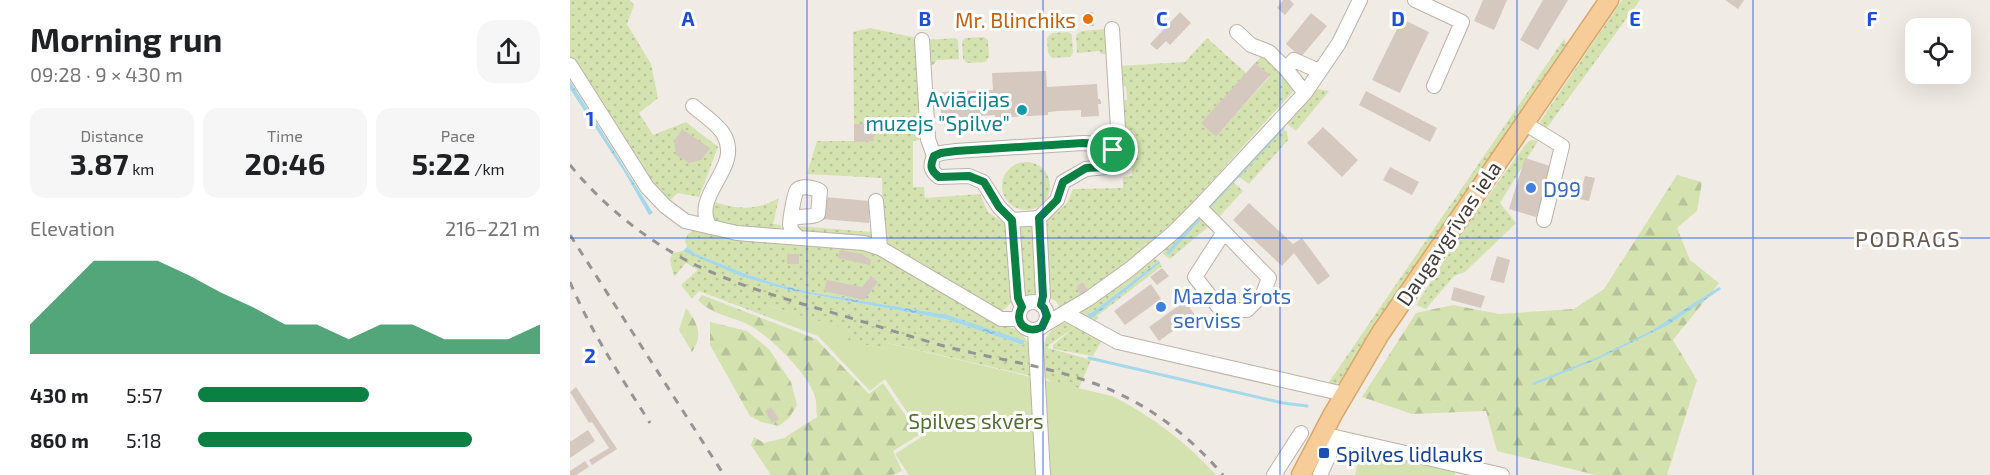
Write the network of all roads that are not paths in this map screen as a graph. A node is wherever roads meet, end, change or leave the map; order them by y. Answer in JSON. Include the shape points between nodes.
{"nodes":[{"id":1,"x":1360,"y":0,"type":"edge"},
{"id":2,"x":1415,"y":0,"type":"edge"},
{"id":3,"x":1609,"y":0,"type":"edge"},
{"id":4,"x":1112,"y":29,"type":"dead end"},
{"id":5,"x":1237,"y":32,"type":"dead end"},
{"id":6,"x":922,"y":40,"type":"dead end"},
{"id":7,"x":570,"y":65,"type":"edge"},
{"id":8,"x":1286,"y":69,"type":"junction"},
{"id":9,"x":1320,"y":71,"type":"junction"},
{"id":10,"x":1434,"y":86,"type":"dead end"},
{"id":11,"x":1305,"y":93,"type":"junction"},
{"id":12,"x":693,"y":105,"type":"dead end"},
{"id":13,"x":1524,"y":123,"type":"junction"},
{"id":14,"x":1113,"y":150,"type":"junction"},
{"id":15,"x":934,"y":156,"type":"junction"},
{"id":16,"x":876,"y":201,"type":"dead end"},
{"id":17,"x":1199,"y":207,"type":"junction"},
{"id":18,"x":1039,"y":218,"type":"junction"},
{"id":19,"x":790,"y":220,"type":"dead end"},
{"id":20,"x":1012,"y":220,"type":"junction"},
{"id":21,"x":1544,"y":220,"type":"dead end"},
{"id":22,"x":710,"y":227,"type":"junction"},
{"id":23,"x":1224,"y":232,"type":"junction"},
{"id":24,"x":798,"y":237,"type":"junction"},
{"id":25,"x":879,"y":248,"type":"junction"},
{"id":26,"x":1041,"y":305,"type":"junction"},
{"id":27,"x":1021,"y":313,"type":"junction"},
{"id":28,"x":1065,"y":313,"type":"junction"},
{"id":29,"x":1040,"y":328,"type":"junction"},
{"id":30,"x":1344,"y":394,"type":"junction"},
{"id":31,"x":1301,"y":433,"type":"dead end"},
{"id":32,"x":1330,"y":436,"type":"junction"},
{"id":33,"x":1465,"y":471,"type":"edge"},
{"id":34,"x":1042,"y":475,"type":"edge"},
{"id":35,"x":1274,"y":475,"type":"edge"},
{"id":36,"x":1301,"y":475,"type":"edge"},
{"id":37,"x":1320,"y":475,"type":"edge"},
{"id":38,"x":1502,"y":475,"type":"edge"}],
"edges":[{"from":1,"to":9,"type":"street"},
{"from":2,"to":10,"type":"street","via":[[1462,22]]},
{"from":3,"to":13,"type":"main road","name":"Daugavgrīvas iela"},
{"from":4,"to":14,"type":"street","via":[[1118,128]]},
{"from":5,"to":8,"type":"street","via":[[1251,45],[1269,52]]},
{"from":6,"to":15,"type":"street","via":[[928,139]]},
{"from":7,"to":22,"type":"street","via":[[647,187],[685,221]]},
{"from":8,"to":9,"type":"street","via":[[1294,60]]},
{"from":8,"to":11,"type":"street"},
{"from":9,"to":11,"type":"street"},
{"from":11,"to":17,"type":"street"},
{"from":12,"to":22,"type":"street","via":[[723,133],[729,149],[705,206],[705,219]]},
{"from":13,"to":21,"type":"street","via":[[1562,146]]},
{"from":13,"to":30,"type":"main road","name":"Daugavgrīvas iela","via":[[1393,314]]},
{"from":14,"to":15,"type":"street","via":[[1105,144],[1083,143],[956,151]]},
{"from":14,"to":18,"type":"street","via":[[1113,158],[1106,167],[1086,168],[1063,182],[1057,200]]},
{"from":15,"to":20,"type":"street","via":[[930,165],[939,177],[969,176],[984,182]]},
{"from":16,"to":25,"type":"street"},
{"from":17,"to":23,"type":"street"},
{"from":17,"to":28,"type":"street","via":[[1130,269]]},
{"from":18,"to":20,"type":"street"},
{"from":18,"to":26,"type":"street"},
{"from":19,"to":24,"type":"street"},
{"from":20,"to":27,"type":"street"},
{"from":22,"to":24,"type":"street"},
{"from":23,"to":23,"type":"street","via":[[1195,277],[1221,310],[1247,310],[1263,294],[1269,279]]},
{"from":24,"to":25,"type":"street"},
{"from":25,"to":27,"type":"street","via":[[1001,319]]},
{"from":26,"to":27,"type":"street","via":[[1032,302]]},
{"from":26,"to":29,"type":"street","via":[[1047,316]]},
{"from":27,"to":29,"type":"street","via":[[1025,328]]},
{"from":28,"to":29,"type":"street"},
{"from":28,"to":30,"type":"street","via":[[1118,342]]},
{"from":29,"to":34,"type":"street"},
{"from":30,"to":32,"type":"main road","name":"Daugavgrīvas iela"},
{"from":31,"to":35,"type":"street"},
{"from":32,"to":33,"type":"street"},
{"from":32,"to":36,"type":"main road","name":"Daugavgrīvas iela"},
{"from":32,"to":37,"type":"street"},
{"from":33,"to":38,"type":"street"}]}
